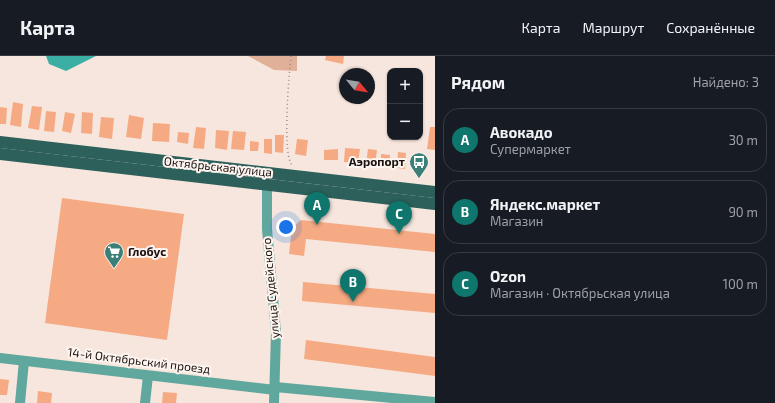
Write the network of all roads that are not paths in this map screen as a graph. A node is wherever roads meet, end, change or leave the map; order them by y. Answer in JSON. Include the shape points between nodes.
{"nodes":[{"id":1,"x":0,"y":142,"type":"edge"},
{"id":2,"x":0,"y":154,"type":"edge"},
{"id":3,"x":268,"y":172,"type":"junction"},
{"id":4,"x":267,"y":185,"type":"junction"},
{"id":5,"x":435,"y":192,"type":"edge"},
{"id":6,"x":435,"y":204,"type":"edge"},
{"id":7,"x":0,"y":358,"type":"edge"},
{"id":8,"x":24,"y":362,"type":"junction"},
{"id":9,"x":148,"y":376,"type":"junction"},
{"id":10,"x":275,"y":388,"type":"junction"},
{"id":11,"x":402,"y":401,"type":"edge"},
{"id":12,"x":435,"y":402,"type":"edge"},
{"id":13,"x":20,"y":403,"type":"edge"},
{"id":14,"x":145,"y":403,"type":"edge"},
{"id":15,"x":274,"y":403,"type":"edge"}],
"edges":[{"from":1,"to":3,"type":"main road","name":"Октябрьская улица"},
{"from":2,"to":4,"type":"main road","name":"Октябрьская улица"},
{"from":3,"to":4,"type":"main road","name":"улица Судейского"},
{"from":3,"to":5,"type":"main road","name":"Октябрьская улица"},
{"from":4,"to":6,"type":"main road","name":"Октябрьская улица"},
{"from":4,"to":10,"type":"street","name":"улица Судейского","via":[[267,229],[276,332]]},
{"from":7,"to":8,"type":"street","name":"14-й Октябрьский проезд"},
{"from":8,"to":9,"type":"street","name":"14-й Октябрьский проезд"},
{"from":8,"to":13,"type":"street"},
{"from":9,"to":10,"type":"street","name":"14-й Октябрьский проезд"},
{"from":9,"to":14,"type":"street"},
{"from":10,"to":11,"type":"street","name":"14-й Октябрьский проезд"},
{"from":10,"to":15,"type":"street","name":"улица Судейского"},
{"from":11,"to":12,"type":"street","name":"14-й Октябрьский проезд"}]}
